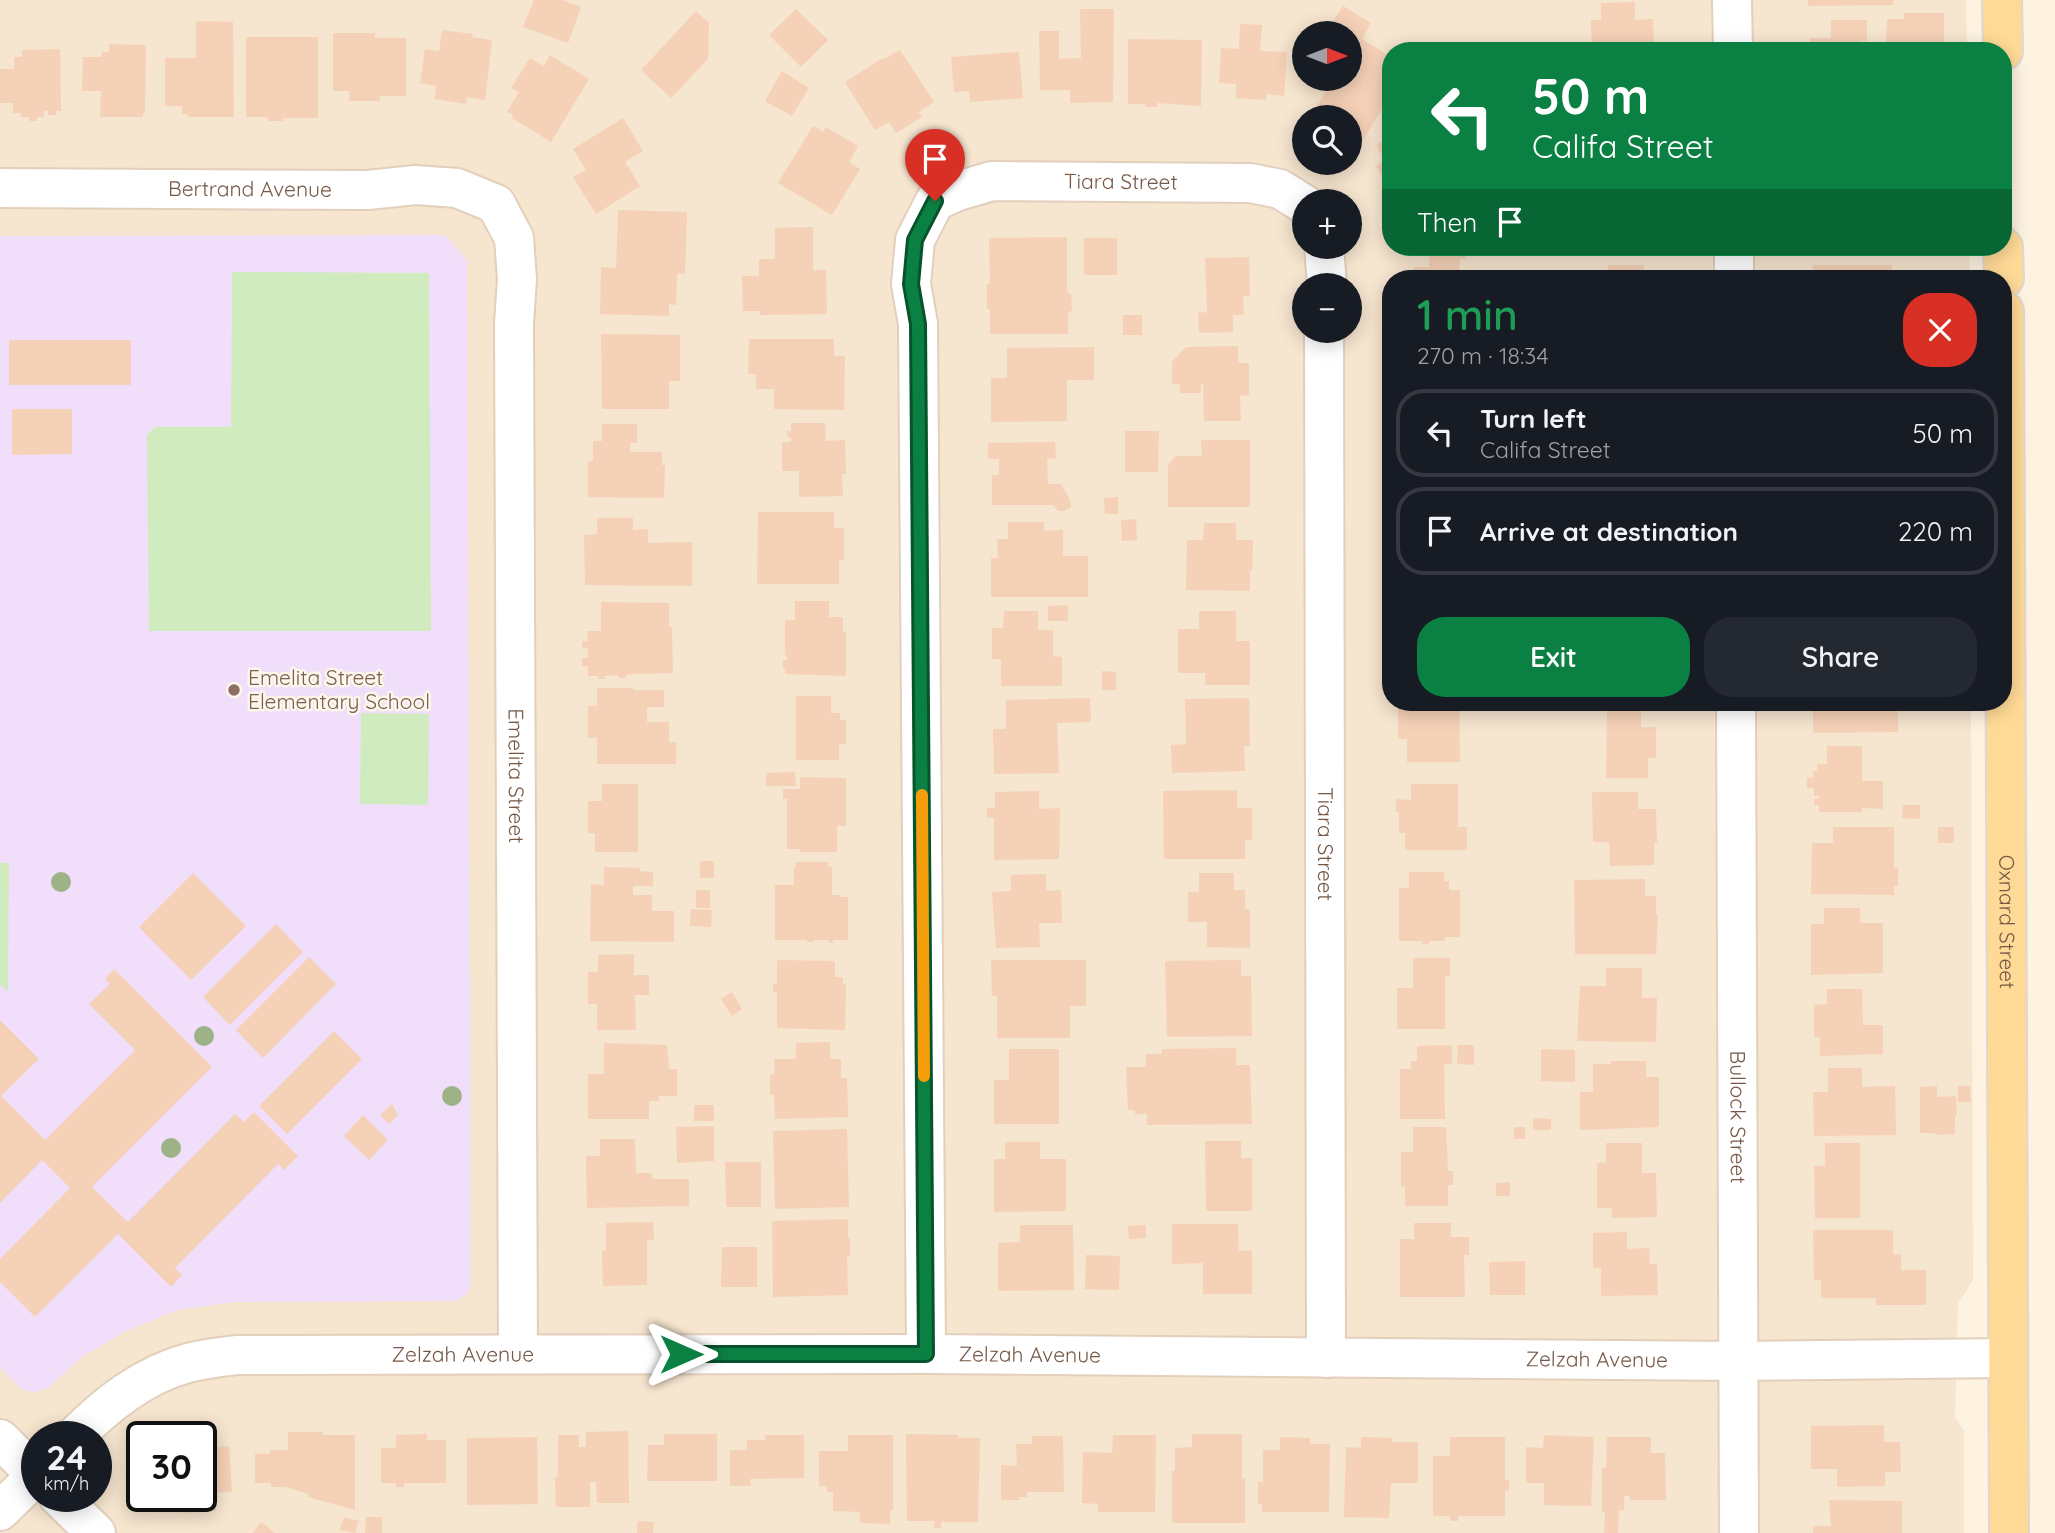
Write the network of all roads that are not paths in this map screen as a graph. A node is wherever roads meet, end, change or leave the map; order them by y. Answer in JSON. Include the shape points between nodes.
{"nodes":[{"id":1,"x":1732,"y":0,"type":"edge"},
{"id":2,"x":2002,"y":0,"type":"edge"},
{"id":3,"x":1733,"y":42,"type":"edge"},
{"id":4,"x":2003,"y":42,"type":"edge"},
{"id":5,"x":0,"y":188,"type":"edge"},
{"id":6,"x":1292,"y":196,"type":"edge"},
{"id":7,"x":496,"y":204,"type":"joint"},
{"id":8,"x":1324,"y":343,"type":"edge"},
{"id":9,"x":1736,"y":711,"type":"edge"},
{"id":10,"x":2006,"y":711,"type":"edge"},
{"id":11,"x":518,"y":1354,"type":"junction"},
{"id":12,"x":926,"y":1354,"type":"junction"},
{"id":13,"x":1326,"y":1358,"type":"junction"},
{"id":14,"x":2008,"y":1358,"type":"junction"},
{"id":15,"x":1739,"y":1362,"type":"junction"},
{"id":16,"x":91,"y":1421,"type":"edge"},
{"id":17,"x":0,"y":1439,"type":"edge"},
{"id":18,"x":21,"y":1459,"type":"edge"},
{"id":19,"x":21,"y":1491,"type":"edge"},
{"id":20,"x":0,"y":1511,"type":"edge"},
{"id":21,"x":74,"y":1512,"type":"edge"},
{"id":22,"x":96,"y":1533,"type":"edge"},
{"id":23,"x":1739,"y":1533,"type":"edge"},
{"id":24,"x":2009,"y":1533,"type":"edge"}],
"edges":[{"from":1,"to":3,"type":"street"},
{"from":2,"to":4,"type":"main road"},
{"from":5,"to":7,"type":"street","name":"Bertrand Avenue","via":[[368,190],[415,186],[457,188]]},
{"from":6,"to":12,"type":"street","name":"Tiara Street","via":[[1250,183],[992,181],[935,201],[915,240],[911,284],[918,324]]},
{"from":7,"to":11,"type":"street","name":"Emelita Street","via":[[514,239],[516,279]]},
{"from":8,"to":13,"type":"street","name":"Tiara Street"},
{"from":9,"to":15,"type":"street","name":"Bullock Street"},
{"from":10,"to":14,"type":"main road","name":"Oxnard Street"},
{"from":11,"to":12,"type":"street","name":"Zelzah Avenue"},
{"from":11,"to":16,"type":"street","name":"Zelzah Avenue","via":[[236,1355],[186,1363],[146,1380],[116,1398]]},
{"from":12,"to":13,"type":"street","name":"Zelzah Avenue"},
{"from":13,"to":15,"type":"street","name":"Zelzah Avenue"},
{"from":14,"to":15,"type":"street","name":"Zelzah Avenue"},
{"from":14,"to":24,"type":"main road","name":"Oxnard Street"},
{"from":15,"to":23,"type":"street","name":"Bullock Street"},
{"from":17,"to":18,"type":"street"},
{"from":19,"to":20,"type":"street"},
{"from":21,"to":22,"type":"street"}]}
